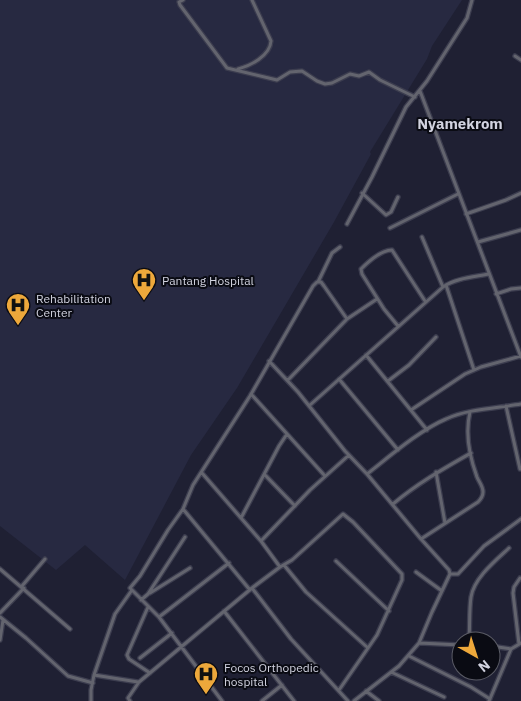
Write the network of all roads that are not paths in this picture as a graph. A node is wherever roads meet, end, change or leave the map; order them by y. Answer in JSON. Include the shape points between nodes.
{"nodes":[{"id":1,"x":183,"y":0,"type":"edge"},
{"id":2,"x":252,"y":0,"type":"edge"},
{"id":3,"x":472,"y":0,"type":"edge"},
{"id":4,"x":515,"y":56,"type":"dead end"},
{"id":5,"x":521,"y":60,"type":"edge"},
{"id":6,"x":236,"y":70,"type":"junction"},
{"id":7,"x":420,"y":91,"type":"junction"},
{"id":8,"x":415,"y":97,"type":"junction"},
{"id":9,"x":362,"y":193,"type":"junction"},
{"id":10,"x":521,"y":193,"type":"edge"},
{"id":11,"x":458,"y":194,"type":"junction"},
{"id":12,"x":398,"y":197,"type":"dead end"},
{"id":13,"x":466,"y":214,"type":"junction"},
{"id":14,"x":347,"y":224,"type":"dead end"},
{"id":15,"x":390,"y":228,"type":"dead end"},
{"id":16,"x":521,"y":230,"type":"edge"},
{"id":17,"x":422,"y":237,"type":"dead end"},
{"id":18,"x":478,"y":242,"type":"junction"},
{"id":19,"x":340,"y":247,"type":"dead end"},
{"id":20,"x":489,"y":274,"type":"junction"},
{"id":21,"x":318,"y":282,"type":"junction"},
{"id":22,"x":444,"y":286,"type":"junction"},
{"id":23,"x":521,"y":288,"type":"edge"},
{"id":24,"x":496,"y":294,"type":"junction"},
{"id":25,"x":377,"y":299,"type":"junction"},
{"id":26,"x":425,"y":301,"type":"junction"},
{"id":27,"x":347,"y":319,"type":"junction"},
{"id":28,"x":398,"y":326,"type":"junction"},
{"id":29,"x":436,"y":337,"type":"dead end"},
{"id":30,"x":366,"y":355,"type":"junction"},
{"id":31,"x":521,"y":357,"type":"edge"},
{"id":32,"x":269,"y":361,"type":"junction"},
{"id":33,"x":474,"y":370,"type":"junction"},
{"id":34,"x":339,"y":379,"type":"junction"},
{"id":35,"x":288,"y":380,"type":"junction"},
{"id":36,"x":388,"y":381,"type":"junction"},
{"id":37,"x":251,"y":394,"type":"junction"},
{"id":38,"x":521,"y":404,"type":"edge"},
{"id":39,"x":310,"y":405,"type":"junction"},
{"id":40,"x":506,"y":406,"type":"junction"},
{"id":41,"x":411,"y":410,"type":"junction"},
{"id":42,"x":470,"y":412,"type":"junction"},
{"id":43,"x":427,"y":430,"type":"junction"},
{"id":44,"x":287,"y":434,"type":"junction"},
{"id":45,"x":398,"y":450,"type":"junction"},
{"id":46,"x":472,"y":453,"type":"junction"},
{"id":47,"x":349,"y":454,"type":"junction"},
{"id":48,"x":520,"y":469,"type":"edge"},
{"id":49,"x":436,"y":472,"type":"junction"},
{"id":50,"x":202,"y":473,"type":"junction"},
{"id":51,"x":367,"y":474,"type":"junction"},
{"id":52,"x":264,"y":475,"type":"junction"},
{"id":53,"x":325,"y":476,"type":"junction"},
{"id":54,"x":394,"y":504,"type":"junction"},
{"id":55,"x":295,"y":506,"type":"junction"},
{"id":56,"x":183,"y":508,"type":"junction"},
{"id":57,"x":241,"y":518,"type":"junction"},
{"id":58,"x":521,"y":519,"type":"edge"},
{"id":59,"x":445,"y":524,"type":"junction"},
{"id":60,"x":185,"y":537,"type":"dead end"},
{"id":61,"x":421,"y":540,"type":"junction"},
{"id":62,"x":261,"y":541,"type":"junction"},
{"id":63,"x":509,"y":548,"type":"dead end"},
{"id":64,"x":46,"y":559,"type":"dead end"},
{"id":65,"x":336,"y":561,"type":"dead end"},
{"id":66,"x":229,"y":563,"type":"junction"},
{"id":67,"x":282,"y":566,"type":"junction"},
{"id":68,"x":190,"y":568,"type":"dead end"},
{"id":69,"x":0,"y":569,"type":"edge"},
{"id":70,"x":416,"y":572,"type":"dead end"},
{"id":71,"x":450,"y":574,"type":"junction"},
{"id":72,"x":520,"y":578,"type":"edge"},
{"id":73,"x":23,"y":587,"type":"junction"},
{"id":74,"x":251,"y":589,"type":"junction"},
{"id":75,"x":132,"y":590,"type":"junction"},
{"id":76,"x":442,"y":591,"type":"junction"},
{"id":77,"x":148,"y":594,"type":"junction"},
{"id":78,"x":141,"y":600,"type":"junction"},
{"id":79,"x":148,"y":607,"type":"junction"},
{"id":80,"x":224,"y":611,"type":"junction"},
{"id":81,"x":389,"y":611,"type":"junction"},
{"id":82,"x":1,"y":617,"type":"edge"},
{"id":83,"x":159,"y":617,"type":"junction"},
{"id":84,"x":70,"y":628,"type":"dead end"},
{"id":85,"x":469,"y":631,"type":"edge"},
{"id":86,"x":172,"y":633,"type":"junction"},
{"id":87,"x":0,"y":640,"type":"edge"},
{"id":88,"x":419,"y":643,"type":"junction"},
{"id":89,"x":520,"y":643,"type":"edge"},
{"id":90,"x":451,"y":644,"type":"edge"},
{"id":91,"x":182,"y":647,"type":"junction"},
{"id":92,"x":501,"y":647,"type":"edge"},
{"id":93,"x":368,"y":648,"type":"junction"},
{"id":94,"x":511,"y":648,"type":"junction"},
{"id":95,"x":408,"y":656,"type":"junction"},
{"id":96,"x":140,"y":658,"type":"dead end"},
{"id":97,"x":391,"y":672,"type":"junction"},
{"id":98,"x":150,"y":673,"type":"junction"},
{"id":99,"x":94,"y":676,"type":"junction"},
{"id":100,"x":139,"y":682,"type":"junction"},
{"id":101,"x":93,"y":683,"type":"junction"},
{"id":102,"x":282,"y":685,"type":"junction"},
{"id":103,"x":339,"y":690,"type":"junction"},
{"id":104,"x":366,"y":691,"type":"junction"},
{"id":105,"x":444,"y":697,"type":"dead end"},
{"id":106,"x":129,"y":699,"type":"edge"},
{"id":107,"x":489,"y":700,"type":"edge"},
{"id":108,"x":91,"y":701,"type":"edge"},
{"id":109,"x":125,"y":701,"type":"edge"},
{"id":110,"x":222,"y":701,"type":"edge"},
{"id":111,"x":262,"y":701,"type":"edge"},
{"id":112,"x":294,"y":701,"type":"edge"},
{"id":113,"x":348,"y":701,"type":"edge"},
{"id":114,"x":354,"y":701,"type":"edge"},
{"id":115,"x":379,"y":701,"type":"edge"}],
"edges":[{"from":1,"to":6,"type":"street","via":[[180,5],[227,68]]},
{"from":2,"to":6,"type":"street","via":[[271,45],[250,66]]},
{"from":3,"to":7,"type":"street","via":[[467,18]]},
{"from":4,"to":5,"type":"street"},
{"from":6,"to":8,"type":"street","via":[[277,80],[290,72],[302,71],[325,84],[350,74],[359,76],[369,72]]},
{"from":7,"to":8,"type":"street"},
{"from":7,"to":11,"type":"street"},
{"from":8,"to":9,"type":"street","via":[[406,107]]},
{"from":9,"to":12,"type":"street","via":[[386,215],[392,212]]},
{"from":9,"to":14,"type":"street"},
{"from":10,"to":13,"type":"street"},
{"from":11,"to":13,"type":"street"},
{"from":11,"to":15,"type":"street"},
{"from":13,"to":18,"type":"street"},
{"from":16,"to":18,"type":"street"},
{"from":17,"to":22,"type":"street"},
{"from":18,"to":20,"type":"street"},
{"from":19,"to":21,"type":"street","via":[[332,253]]},
{"from":20,"to":22,"type":"street"},
{"from":20,"to":24,"type":"street"},
{"from":21,"to":27,"type":"street"},
{"from":21,"to":32,"type":"street"},
{"from":22,"to":26,"type":"street"},
{"from":22,"to":33,"type":"street"},
{"from":23,"to":24,"type":"street"},
{"from":24,"to":31,"type":"street"},
{"from":25,"to":26,"type":"street","via":[[361,271],[365,265],[392,250]]},
{"from":25,"to":27,"type":"street"},
{"from":25,"to":28,"type":"street"},
{"from":26,"to":28,"type":"street"},
{"from":27,"to":35,"type":"street"},
{"from":28,"to":30,"type":"street"},
{"from":29,"to":36,"type":"street"},
{"from":30,"to":34,"type":"street"},
{"from":30,"to":36,"type":"street"},
{"from":31,"to":33,"type":"street"},
{"from":32,"to":35,"type":"street"},
{"from":32,"to":37,"type":"street"},
{"from":33,"to":41,"type":"street"},
{"from":34,"to":39,"type":"street"},
{"from":34,"to":45,"type":"street"},
{"from":35,"to":39,"type":"street"},
{"from":36,"to":41,"type":"street"},
{"from":37,"to":44,"type":"street"},
{"from":37,"to":50,"type":"street"},
{"from":38,"to":40,"type":"street"},
{"from":39,"to":47,"type":"street"},
{"from":40,"to":42,"type":"street"},
{"from":40,"to":48,"type":"street"},
{"from":41,"to":43,"type":"street"},
{"from":42,"to":43,"type":"street","via":[[446,418]]},
{"from":42,"to":46,"type":"street","via":[[467,427]]},
{"from":43,"to":45,"type":"street"},
{"from":44,"to":52,"type":"street"},
{"from":44,"to":53,"type":"street"},
{"from":45,"to":51,"type":"street"},
{"from":46,"to":49,"type":"street"},
{"from":46,"to":59,"type":"street","via":[[482,497]]},
{"from":47,"to":51,"type":"street"},
{"from":47,"to":53,"type":"street"},
{"from":49,"to":54,"type":"street"},
{"from":49,"to":59,"type":"street"},
{"from":50,"to":56,"type":"street"},
{"from":50,"to":57,"type":"street"},
{"from":51,"to":54,"type":"street"},
{"from":52,"to":55,"type":"street"},
{"from":52,"to":57,"type":"street"},
{"from":53,"to":55,"type":"street"},
{"from":54,"to":61,"type":"street"},
{"from":55,"to":62,"type":"street"},
{"from":56,"to":66,"type":"street"},
{"from":56,"to":75,"type":"street","via":[[130,588]]},
{"from":57,"to":62,"type":"street"},
{"from":58,"to":71,"type":"street","via":[[484,546],[458,574]]},
{"from":59,"to":61,"type":"street"},
{"from":60,"to":77,"type":"street"},
{"from":61,"to":71,"type":"street"},
{"from":62,"to":67,"type":"street"},
{"from":63,"to":85,"type":"street","via":[[474,589]]},
{"from":64,"to":73,"type":"street"},
{"from":65,"to":81,"type":"street"},
{"from":66,"to":74,"type":"street"},
{"from":66,"to":83,"type":"street"},
{"from":67,"to":74,"type":"street"},
{"from":67,"to":81,"type":"street","via":[[344,514],[402,574]]},
{"from":67,"to":93,"type":"street"},
{"from":68,"to":77,"type":"street"},
{"from":69,"to":73,"type":"street"},
{"from":70,"to":76,"type":"street"},
{"from":71,"to":76,"type":"street"},
{"from":72,"to":89,"type":"street","via":[[513,593]]},
{"from":73,"to":82,"type":"street"},
{"from":73,"to":84,"type":"street"},
{"from":74,"to":80,"type":"street"},
{"from":74,"to":103,"type":"street"},
{"from":75,"to":78,"type":"street"},
{"from":75,"to":99,"type":"street","via":[[115,614]]},
{"from":76,"to":88,"type":"street"},
{"from":77,"to":78,"type":"street"},
{"from":78,"to":79,"type":"street"},
{"from":79,"to":83,"type":"street"},
{"from":79,"to":98,"type":"street","via":[[127,655]]},
{"from":80,"to":91,"type":"street"},
{"from":80,"to":102,"type":"street"},
{"from":81,"to":93,"type":"street"},
{"from":82,"to":87,"type":"street"},
{"from":82,"to":101,"type":"street","via":[[68,676]]},
{"from":83,"to":86,"type":"street"},
{"from":86,"to":91,"type":"street"},
{"from":86,"to":96,"type":"street"},
{"from":88,"to":90,"type":"street"},
{"from":88,"to":95,"type":"street"},
{"from":89,"to":94,"type":"street"},
{"from":91,"to":98,"type":"street"},
{"from":91,"to":110,"type":"street"},
{"from":92,"to":94,"type":"street"},
{"from":93,"to":103,"type":"street"},
{"from":94,"to":107,"type":"street"},
{"from":95,"to":97,"type":"street"},
{"from":95,"to":107,"type":"street","via":[[464,683]]},
{"from":97,"to":104,"type":"street"},
{"from":97,"to":105,"type":"street"},
{"from":98,"to":100,"type":"street"},
{"from":99,"to":100,"type":"street"},
{"from":99,"to":101,"type":"street"},
{"from":100,"to":106,"type":"street"},
{"from":101,"to":108,"type":"street"},
{"from":102,"to":111,"type":"street"},
{"from":102,"to":112,"type":"street"},
{"from":103,"to":113,"type":"street"},
{"from":104,"to":114,"type":"street"},
{"from":104,"to":115,"type":"street"},
{"from":106,"to":109,"type":"street"}]}
